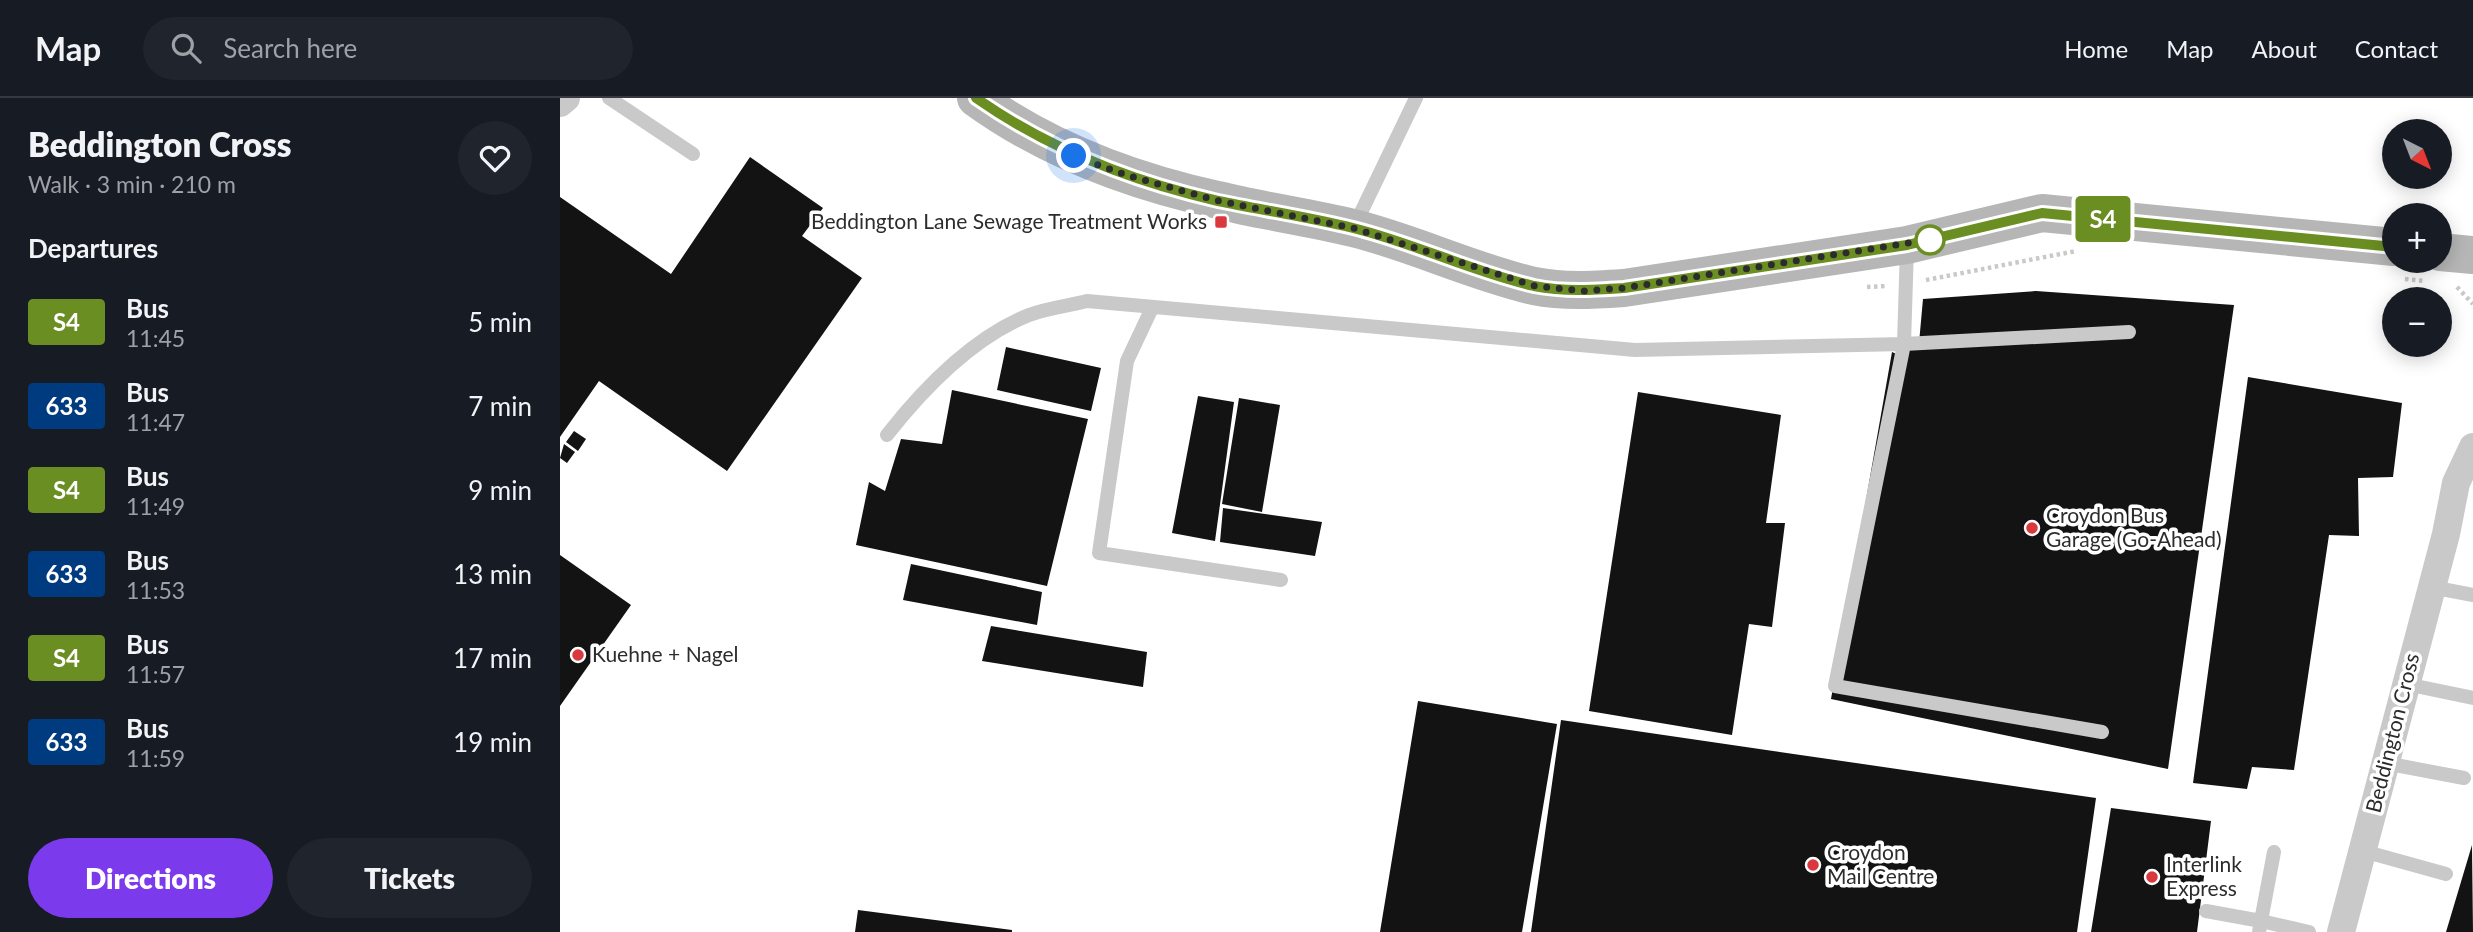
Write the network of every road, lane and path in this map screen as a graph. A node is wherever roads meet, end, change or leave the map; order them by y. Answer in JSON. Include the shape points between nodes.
{"nodes":[{"id":1,"x":566,"y":98,"type":"edge"},
{"id":2,"x":609,"y":98,"type":"edge"},
{"id":3,"x":976,"y":98,"type":"edge"},
{"id":4,"x":1416,"y":98,"type":"edge"},
{"id":5,"x":560,"y":103,"type":"edge"},
{"id":6,"x":693,"y":154,"type":"dead end"},
{"id":7,"x":1353,"y":228,"type":"junction"},
{"id":8,"x":1907,"y":245,"type":"junction"},
{"id":9,"x":2382,"y":246,"type":"edge"},
{"id":10,"x":2452,"y":252,"type":"edge"},
{"id":11,"x":2473,"y":255,"type":"edge"},
{"id":12,"x":1152,"y":308,"type":"junction"},
{"id":13,"x":2129,"y":332,"type":"dead end"},
{"id":14,"x":1904,"y":344,"type":"junction"},
{"id":15,"x":887,"y":435,"type":"dead end"},
{"id":16,"x":2473,"y":447,"type":"edge"},
{"id":17,"x":2473,"y":496,"type":"edge"},
{"id":18,"x":2446,"y":534,"type":"junction"},
{"id":19,"x":1281,"y":580,"type":"dead end"},
{"id":20,"x":2431,"y":587,"type":"junction"},
{"id":21,"x":2473,"y":595,"type":"edge"},
{"id":22,"x":2406,"y":684,"type":"junction"},
{"id":23,"x":2473,"y":698,"type":"edge"},
{"id":24,"x":2102,"y":732,"type":"dead end"},
{"id":25,"x":2385,"y":763,"type":"junction"},
{"id":26,"x":2464,"y":778,"type":"dead end"},
{"id":27,"x":2363,"y":851,"type":"junction"},
{"id":28,"x":2274,"y":852,"type":"dead end"},
{"id":29,"x":2446,"y":874,"type":"dead end"},
{"id":30,"x":2206,"y":911,"type":"dead end"},
{"id":31,"x":2260,"y":927,"type":"edge"},
{"id":32,"x":2309,"y":932,"type":"edge"},
{"id":33,"x":2341,"y":932,"type":"edge"}],
"edges":[{"from":1,"to":5,"type":"street"},
{"from":2,"to":6,"type":"lane"},
{"from":3,"to":7,"type":"main road","via":[[1016,127],[1126,175],[1215,200]]},
{"from":4,"to":7,"type":"lane"},
{"from":7,"to":8,"type":"main road","via":[[1535,286],[1583,291]]},
{"from":8,"to":9,"type":"main road","via":[[2042,213]]},
{"from":8,"to":14,"type":"lane"},
{"from":10,"to":11,"type":"main road"},
{"from":12,"to":14,"type":"lane","via":[[1635,350]]},
{"from":12,"to":15,"type":"lane","via":[[1087,301],[1030,315],[982,341],[916,398]]},
{"from":12,"to":19,"type":"lane","via":[[1127,361],[1099,553]]},
{"from":13,"to":14,"type":"lane"},
{"from":14,"to":24,"type":"lane","via":[[1835,687]]},
{"from":16,"to":18,"type":"street","name":"Beddington Cross","via":[[2456,483]]},
{"from":17,"to":18,"type":"street","name":"Beddington Cross"},
{"from":18,"to":20,"type":"street","name":"Beddington Cross"},
{"from":20,"to":21,"type":"lane"},
{"from":20,"to":22,"type":"street","name":"Beddington Cross"},
{"from":22,"to":23,"type":"lane"},
{"from":22,"to":25,"type":"street","name":"Beddington Cross"},
{"from":25,"to":26,"type":"lane"},
{"from":25,"to":27,"type":"street","name":"Beddington Cross"},
{"from":27,"to":29,"type":"lane"},
{"from":27,"to":33,"type":"street","name":"Beddington Cross"},
{"from":28,"to":31,"type":"lane"},
{"from":30,"to":31,"type":"lane"},
{"from":31,"to":32,"type":"lane"}]}
